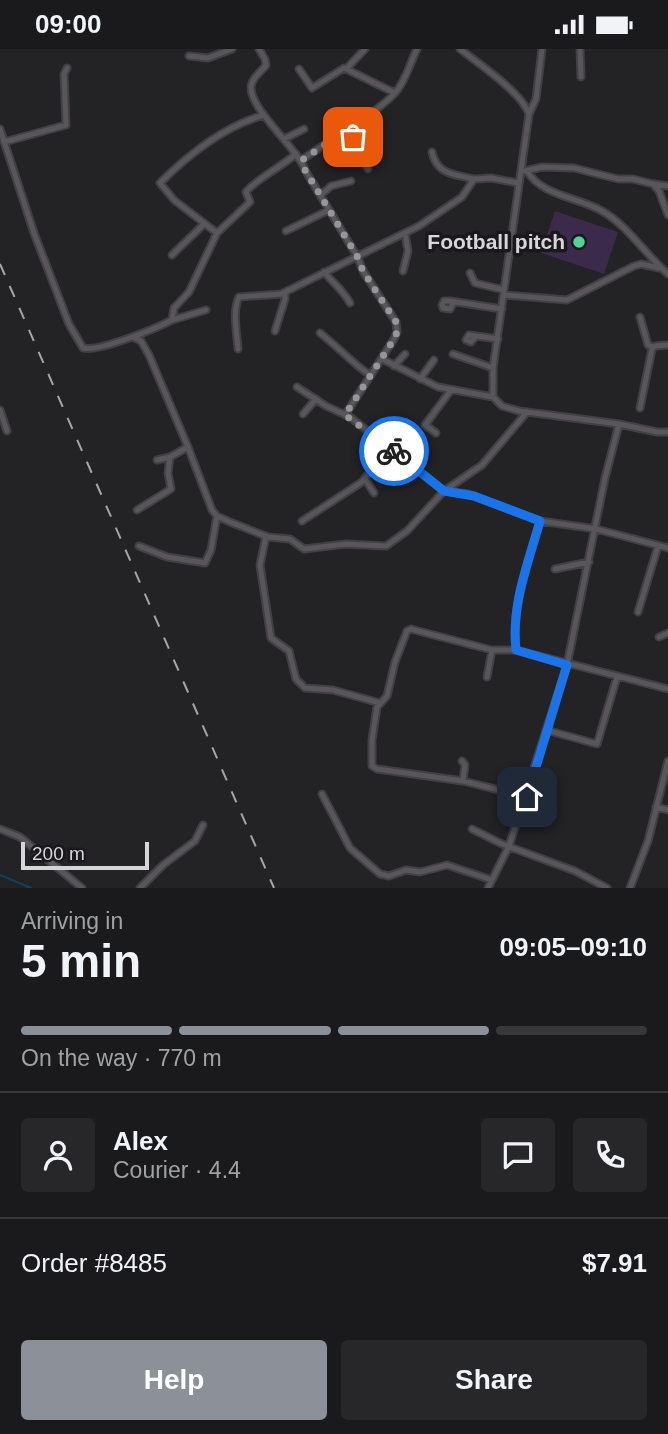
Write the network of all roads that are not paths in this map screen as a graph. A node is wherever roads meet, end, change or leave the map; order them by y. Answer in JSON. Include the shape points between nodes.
{"nodes":[{"id":1,"x":232,"y":49,"type":"edge"},
{"id":2,"x":259,"y":49,"type":"edge"},
{"id":3,"x":365,"y":49,"type":"edge"},
{"id":4,"x":417,"y":49,"type":"edge"},
{"id":5,"x":460,"y":49,"type":"edge"},
{"id":6,"x":542,"y":49,"type":"edge"},
{"id":7,"x":580,"y":49,"type":"edge"},
{"id":8,"x":189,"y":56,"type":"dead end"},
{"id":9,"x":67,"y":68,"type":"dead end"},
{"id":10,"x":347,"y":68,"type":"junction"},
{"id":11,"x":299,"y":69,"type":"dead end"},
{"id":12,"x":581,"y":76,"type":"dead end"},
{"id":13,"x":395,"y":93,"type":"junction"},
{"id":14,"x":264,"y":114,"type":"junction"},
{"id":15,"x":529,"y":114,"type":"junction"},
{"id":16,"x":0,"y":129,"type":"edge"},
{"id":17,"x":304,"y":129,"type":"dead end"},
{"id":18,"x":348,"y":129,"type":"junction"},
{"id":19,"x":284,"y":139,"type":"junction"},
{"id":20,"x":4,"y":142,"type":"junction"},
{"id":21,"x":342,"y":152,"type":"dead end"},
{"id":22,"x":432,"y":152,"type":"dead end"},
{"id":23,"x":296,"y":154,"type":"junction"},
{"id":24,"x":302,"y":160,"type":"junction"},
{"id":25,"x":368,"y":169,"type":"dead end"},
{"id":26,"x":524,"y":170,"type":"junction"},
{"id":27,"x":474,"y":179,"type":"junction"},
{"id":28,"x":351,"y":181,"type":"dead end"},
{"id":29,"x":518,"y":183,"type":"junction"},
{"id":30,"x":653,"y":184,"type":"junction"},
{"id":31,"x":668,"y":186,"type":"edge"},
{"id":32,"x":322,"y":194,"type":"junction"},
{"id":33,"x":329,"y":210,"type":"junction"},
{"id":34,"x":668,"y":215,"type":"edge"},
{"id":35,"x":204,"y":224,"type":"junction"},
{"id":36,"x":286,"y":231,"type":"dead end"},
{"id":37,"x":217,"y":233,"type":"junction"},
{"id":38,"x":405,"y":233,"type":"junction"},
{"id":39,"x":172,"y":255,"type":"dead end"},
{"id":40,"x":357,"y":256,"type":"junction"},
{"id":41,"x":662,"y":269,"type":"junction"},
{"id":42,"x":403,"y":271,"type":"dead end"},
{"id":43,"x":324,"y":272,"type":"junction"},
{"id":44,"x":470,"y":273,"type":"dead end"},
{"id":45,"x":668,"y":274,"type":"edge"},
{"id":46,"x":285,"y":292,"type":"junction"},
{"id":47,"x":504,"y":293,"type":"junction"},
{"id":48,"x":454,"y":302,"type":"dead end"},
{"id":49,"x":350,"y":303,"type":"dead end"},
{"id":50,"x":502,"y":309,"type":"junction"},
{"id":51,"x":206,"y":310,"type":"dead end"},
{"id":52,"x":640,"y":317,"type":"dead end"},
{"id":53,"x":172,"y":320,"type":"junction"},
{"id":54,"x":275,"y":331,"type":"dead end"},
{"id":55,"x":320,"y":333,"type":"dead end"},
{"id":56,"x":133,"y":337,"type":"junction"},
{"id":57,"x":476,"y":337,"type":"dead end"},
{"id":58,"x":498,"y":339,"type":"junction"},
{"id":59,"x":668,"y":345,"type":"edge"},
{"id":60,"x":653,"y":347,"type":"junction"},
{"id":61,"x":237,"y":349,"type":"dead end"},
{"id":62,"x":405,"y":354,"type":"dead end"},
{"id":63,"x":453,"y":355,"type":"dead end"},
{"id":64,"x":382,"y":359,"type":"junction"},
{"id":65,"x":434,"y":360,"type":"dead end"},
{"id":66,"x":394,"y":366,"type":"junction"},
{"id":67,"x":493,"y":368,"type":"junction"},
{"id":68,"x":370,"y":375,"type":"junction"},
{"id":69,"x":420,"y":379,"type":"junction"},
{"id":70,"x":297,"y":387,"type":"dead end"},
{"id":71,"x":451,"y":390,"type":"junction"},
{"id":72,"x":493,"y":397,"type":"junction"},
{"id":73,"x":316,"y":399,"type":"junction"},
{"id":74,"x":640,"y":408,"type":"dead end"},
{"id":75,"x":0,"y":410,"type":"edge"},
{"id":76,"x":527,"y":412,"type":"junction"},
{"id":77,"x":303,"y":414,"type":"dead end"},
{"id":78,"x":345,"y":415,"type":"junction"},
{"id":79,"x":619,"y":424,"type":"junction"},
{"id":80,"x":7,"y":431,"type":"dead end"},
{"id":81,"x":668,"y":432,"type":"edge"},
{"id":82,"x":436,"y":433,"type":"dead end"},
{"id":83,"x":188,"y":447,"type":"junction"},
{"id":84,"x":388,"y":448,"type":"junction"},
{"id":85,"x":170,"y":457,"type":"junction"},
{"id":86,"x":157,"y":460,"type":"dead end"},
{"id":87,"x":365,"y":479,"type":"junction"},
{"id":88,"x":444,"y":491,"type":"junction"},
{"id":89,"x":374,"y":493,"type":"dead end"},
{"id":90,"x":323,"y":508,"type":"junction"},
{"id":91,"x":137,"y":510,"type":"dead end"},
{"id":92,"x":217,"y":516,"type":"junction"},
{"id":93,"x":329,"y":516,"type":"dead end"},
{"id":94,"x":302,"y":521,"type":"dead end"},
{"id":95,"x":540,"y":521,"type":"junction"},
{"id":96,"x":596,"y":529,"type":"junction"},
{"id":97,"x":266,"y":536,"type":"junction"},
{"id":98,"x":139,"y":546,"type":"dead end"},
{"id":99,"x":658,"y":546,"type":"junction"},
{"id":100,"x":668,"y":548,"type":"edge"},
{"id":101,"x":589,"y":562,"type":"junction"},
{"id":102,"x":555,"y":569,"type":"dead end"},
{"id":103,"x":638,"y":612,"type":"dead end"},
{"id":104,"x":668,"y":632,"type":"edge"},
{"id":105,"x":659,"y":637,"type":"dead end"},
{"id":106,"x":492,"y":650,"type":"junction"},
{"id":107,"x":516,"y":650,"type":"junction"},
{"id":108,"x":567,"y":665,"type":"junction"},
{"id":109,"x":487,"y":677,"type":"dead end"},
{"id":110,"x":617,"y":677,"type":"junction"},
{"id":111,"x":668,"y":689,"type":"edge"},
{"id":112,"x":380,"y":703,"type":"junction"},
{"id":113,"x":546,"y":730,"type":"junction"},
{"id":114,"x":462,"y":761,"type":"dead end"},
{"id":115,"x":668,"y":761,"type":"edge"},
{"id":116,"x":463,"y":781,"type":"junction"},
{"id":117,"x":322,"y":794,"type":"dead end"},
{"id":118,"x":527,"y":797,"type":"junction"},
{"id":119,"x":656,"y":807,"type":"junction"},
{"id":120,"x":668,"y":810,"type":"edge"},
{"id":121,"x":203,"y":824,"type":"dead end"},
{"id":122,"x":0,"y":829,"type":"edge"},
{"id":123,"x":471,"y":829,"type":"dead end"},
{"id":124,"x":509,"y":846,"type":"junction"},
{"id":125,"x":492,"y":880,"type":"junction"},
{"id":126,"x":82,"y":888,"type":"edge"},
{"id":127,"x":140,"y":888,"type":"edge"},
{"id":128,"x":488,"y":888,"type":"edge"},
{"id":129,"x":607,"y":888,"type":"edge"},
{"id":130,"x":630,"y":888,"type":"edge"}],
"edges":[{"from":1,"to":8,"type":"street","via":[[208,58]]},
{"from":2,"to":14,"type":"street","via":[[266,65],[251,89]]},
{"from":3,"to":10,"type":"street"},
{"from":4,"to":13,"type":"street"},
{"from":5,"to":15,"type":"street","via":[[514,94]]},
{"from":6,"to":15,"type":"street","via":[[536,99]]},
{"from":7,"to":12,"type":"street"},
{"from":9,"to":20,"type":"street","via":[[66,124]]},
{"from":10,"to":11,"type":"street","via":[[312,88]]},
{"from":10,"to":13,"type":"street"},
{"from":13,"to":18,"type":"street"},
{"from":14,"to":19,"type":"street"},
{"from":14,"to":35,"type":"street","via":[[220,134],[160,183]]},
{"from":15,"to":26,"type":"street"},
{"from":16,"to":20,"type":"street"},
{"from":17,"to":19,"type":"street"},
{"from":18,"to":21,"type":"street"},
{"from":18,"to":24,"type":"street"},
{"from":18,"to":25,"type":"street"},
{"from":19,"to":23,"type":"street"},
{"from":20,"to":56,"type":"street","via":[[34,233],[80,344],[90,349]]},
{"from":22,"to":27,"type":"street","via":[[438,169]]},
{"from":23,"to":24,"type":"street"},
{"from":23,"to":37,"type":"street","via":[[250,186],[246,192],[250,202]]},
{"from":24,"to":32,"type":"street"},
{"from":26,"to":29,"type":"street"},
{"from":26,"to":30,"type":"street","via":[[574,168]]},
{"from":26,"to":41,"type":"street","via":[[540,186],[608,215]]},
{"from":27,"to":29,"type":"street"},
{"from":27,"to":38,"type":"street","via":[[462,197]]},
{"from":28,"to":32,"type":"street"},
{"from":29,"to":47,"type":"street"},
{"from":30,"to":31,"type":"street"},
{"from":30,"to":34,"type":"street"},
{"from":32,"to":33,"type":"street"},
{"from":33,"to":36,"type":"street"},
{"from":33,"to":40,"type":"street"},
{"from":35,"to":37,"type":"street"},
{"from":35,"to":39,"type":"street"},
{"from":37,"to":53,"type":"street","via":[[189,292],[174,307]]},
{"from":38,"to":40,"type":"street"},
{"from":38,"to":42,"type":"street","via":[[408,251]]},
{"from":40,"to":43,"type":"street"},
{"from":40,"to":64,"type":"street","via":[[396,322],[397,332]]},
{"from":41,"to":45,"type":"street"},
{"from":41,"to":47,"type":"street","via":[[634,266],[567,300]]},
{"from":43,"to":46,"type":"street"},
{"from":43,"to":49,"type":"street"},
{"from":44,"to":47,"type":"street","via":[[474,283]]},
{"from":46,"to":54,"type":"street"},
{"from":46,"to":61,"type":"street","via":[[237,299]]},
{"from":47,"to":50,"type":"street"},
{"from":48,"to":50,"type":"street"},
{"from":50,"to":58,"type":"street"},
{"from":51,"to":53,"type":"street"},
{"from":52,"to":60,"type":"street","via":[[648,345]]},
{"from":53,"to":56,"type":"street"},
{"from":55,"to":68,"type":"street"},
{"from":56,"to":83,"type":"street","via":[[143,344]]},
{"from":57,"to":58,"type":"street"},
{"from":58,"to":67,"type":"street"},
{"from":59,"to":60,"type":"street"},
{"from":60,"to":74,"type":"street"},
{"from":62,"to":66,"type":"street"},
{"from":63,"to":67,"type":"street"},
{"from":64,"to":66,"type":"street"},
{"from":64,"to":68,"type":"street"},
{"from":65,"to":69,"type":"street"},
{"from":66,"to":69,"type":"street"},
{"from":67,"to":72,"type":"street"},
{"from":68,"to":78,"type":"street"},
{"from":69,"to":71,"type":"street"},
{"from":70,"to":73,"type":"street"},
{"from":71,"to":72,"type":"street"},
{"from":71,"to":82,"type":"street","via":[[425,425]]},
{"from":72,"to":76,"type":"street","via":[[502,406]]},
{"from":73,"to":77,"type":"street"},
{"from":73,"to":78,"type":"street"},
{"from":75,"to":80,"type":"street"},
{"from":76,"to":79,"type":"street"},
{"from":76,"to":88,"type":"street","via":[[482,465]]},
{"from":78,"to":84,"type":"street"},
{"from":79,"to":81,"type":"street"},
{"from":79,"to":96,"type":"street"},
{"from":83,"to":85,"type":"street"},
{"from":83,"to":92,"type":"street"},
{"from":84,"to":87,"type":"street"},
{"from":84,"to":88,"type":"street"},
{"from":85,"to":86,"type":"street"},
{"from":85,"to":91,"type":"street","via":[[171,489]]},
{"from":87,"to":89,"type":"street"},
{"from":87,"to":90,"type":"street"},
{"from":88,"to":95,"type":"street","via":[[474,496]]},
{"from":88,"to":97,"type":"street","via":[[407,531],[386,546],[304,549],[290,539]]},
{"from":90,"to":93,"type":"street"},
{"from":90,"to":94,"type":"street"},
{"from":92,"to":97,"type":"street"},
{"from":92,"to":98,"type":"street","via":[[205,563],[167,557]]},
{"from":95,"to":96,"type":"street"},
{"from":95,"to":107,"type":"street","via":[[520,585]]},
{"from":96,"to":99,"type":"street"},
{"from":96,"to":101,"type":"street"},
{"from":97,"to":112,"type":"street","via":[[260,565],[271,638],[289,651],[296,679],[305,688],[333,690]]},
{"from":99,"to":100,"type":"street"},
{"from":99,"to":103,"type":"street"},
{"from":101,"to":102,"type":"street"},
{"from":101,"to":108,"type":"street"},
{"from":104,"to":105,"type":"street"},
{"from":106,"to":107,"type":"street"},
{"from":106,"to":109,"type":"street"},
{"from":106,"to":112,"type":"street","via":[[409,630],[387,697]]},
{"from":107,"to":108,"type":"street"},
{"from":108,"to":110,"type":"street"},
{"from":108,"to":113,"type":"street"},
{"from":110,"to":111,"type":"street"},
{"from":110,"to":113,"type":"street","via":[[597,744]]},
{"from":112,"to":116,"type":"street","via":[[372,740],[373,768]]},
{"from":113,"to":118,"type":"street"},
{"from":114,"to":116,"type":"street"},
{"from":115,"to":119,"type":"street"},
{"from":116,"to":118,"type":"street"},
{"from":117,"to":125,"type":"street","via":[[350,848],[380,874],[447,865]]},
{"from":118,"to":124,"type":"street"},
{"from":119,"to":120,"type":"street"},
{"from":119,"to":130,"type":"street"},
{"from":121,"to":127,"type":"street","via":[[195,841]]},
{"from":122,"to":126,"type":"street","via":[[20,837]]},
{"from":123,"to":124,"type":"street"},
{"from":124,"to":125,"type":"street"},
{"from":124,"to":129,"type":"street"},
{"from":125,"to":128,"type":"street"}]}
